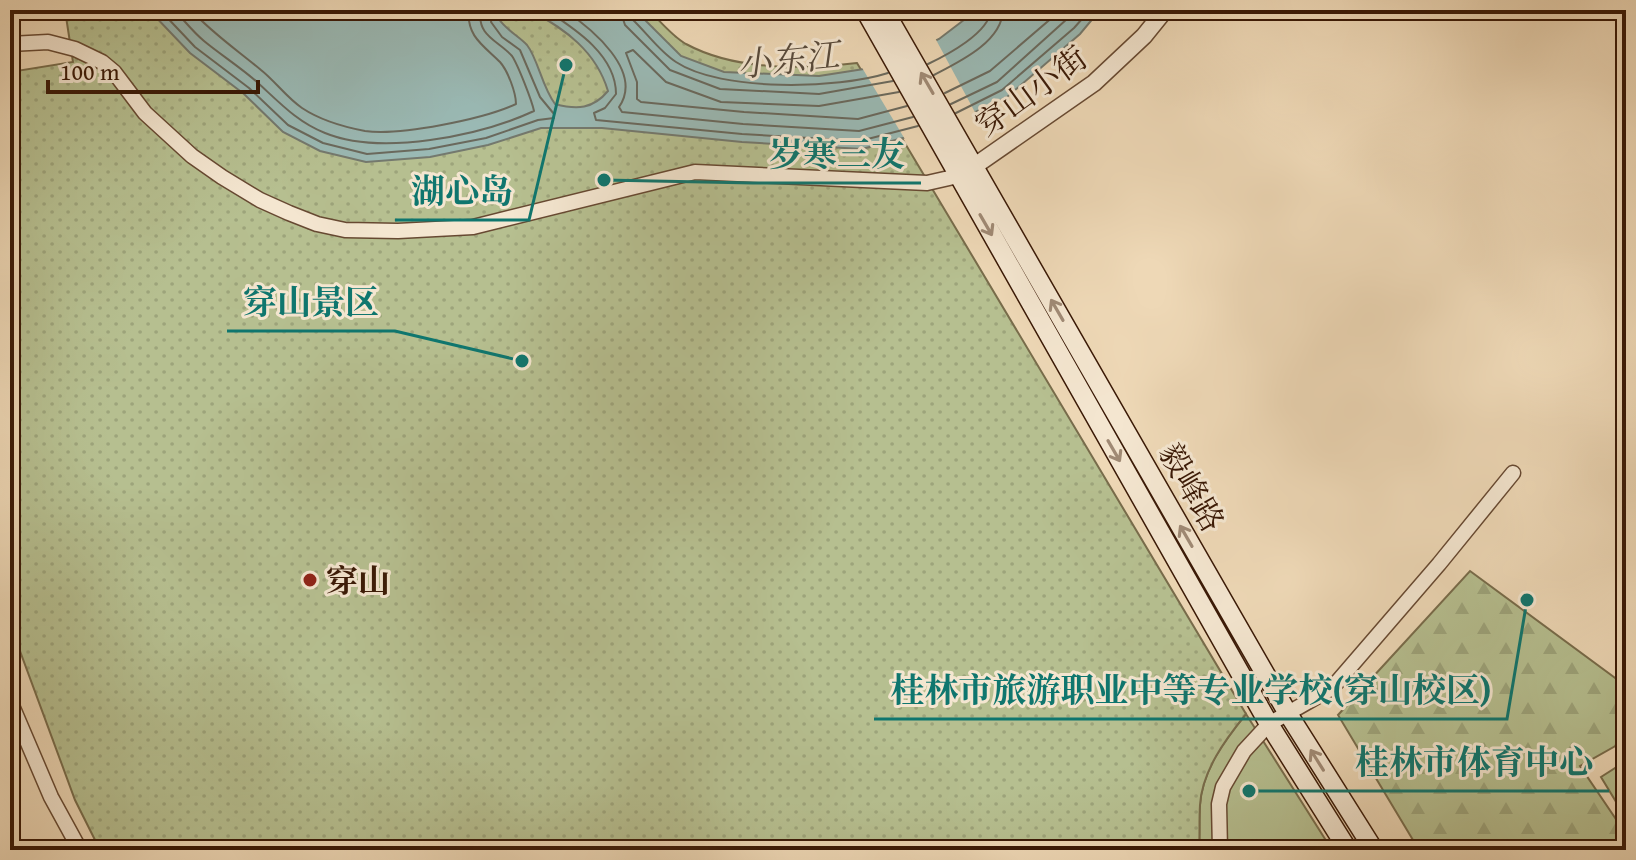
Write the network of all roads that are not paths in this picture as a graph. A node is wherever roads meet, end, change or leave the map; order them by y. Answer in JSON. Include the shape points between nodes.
{"nodes":[{"id":1,"x":1165,"y":10,"type":"edge"},
{"id":2,"x":878,"y":15,"type":"edge"},
{"id":3,"x":10,"y":44,"type":"edge"},
{"id":4,"x":966,"y":172,"type":"junction"},
{"id":5,"x":1513,"y":473,"type":"dead end"},
{"id":6,"x":10,"y":701,"type":"edge"},
{"id":7,"x":1287,"y":712,"type":"junction"},
{"id":8,"x":1269,"y":724,"type":"junction"},
{"id":9,"x":80,"y":850,"type":"edge"},
{"id":10,"x":1220,"y":850,"type":"edge"},
{"id":11,"x":1348,"y":850,"type":"edge"},
{"id":12,"x":1374,"y":850,"type":"edge"}],
"edges":[{"from":1,"to":4,"type":"street","name":"穿山小街","via":[[1094,83]]},
{"from":2,"to":4,"type":"main road","name":"毅峰路"},
{"from":3,"to":4,"type":"street","via":[[48,42],[102,62],[145,113],[222,177],[279,209],[345,230],[473,227],[695,172],[927,183]]},
{"from":7,"to":4,"type":"main road","name":"毅峰路","one_way":true},
{"from":4,"to":8,"type":"main road","name":"毅峰路","one_way":true},
{"from":5,"to":7,"type":"street","via":[[1332,688]]},
{"from":6,"to":9,"type":"street"},
{"from":7,"to":8,"type":"street"},
{"from":12,"to":7,"type":"main road","name":"毅峰路","one_way":true},
{"from":8,"to":10,"type":"street","via":[[1244,751],[1223,787]]},
{"from":8,"to":11,"type":"main road","name":"毅峰路"}]}
